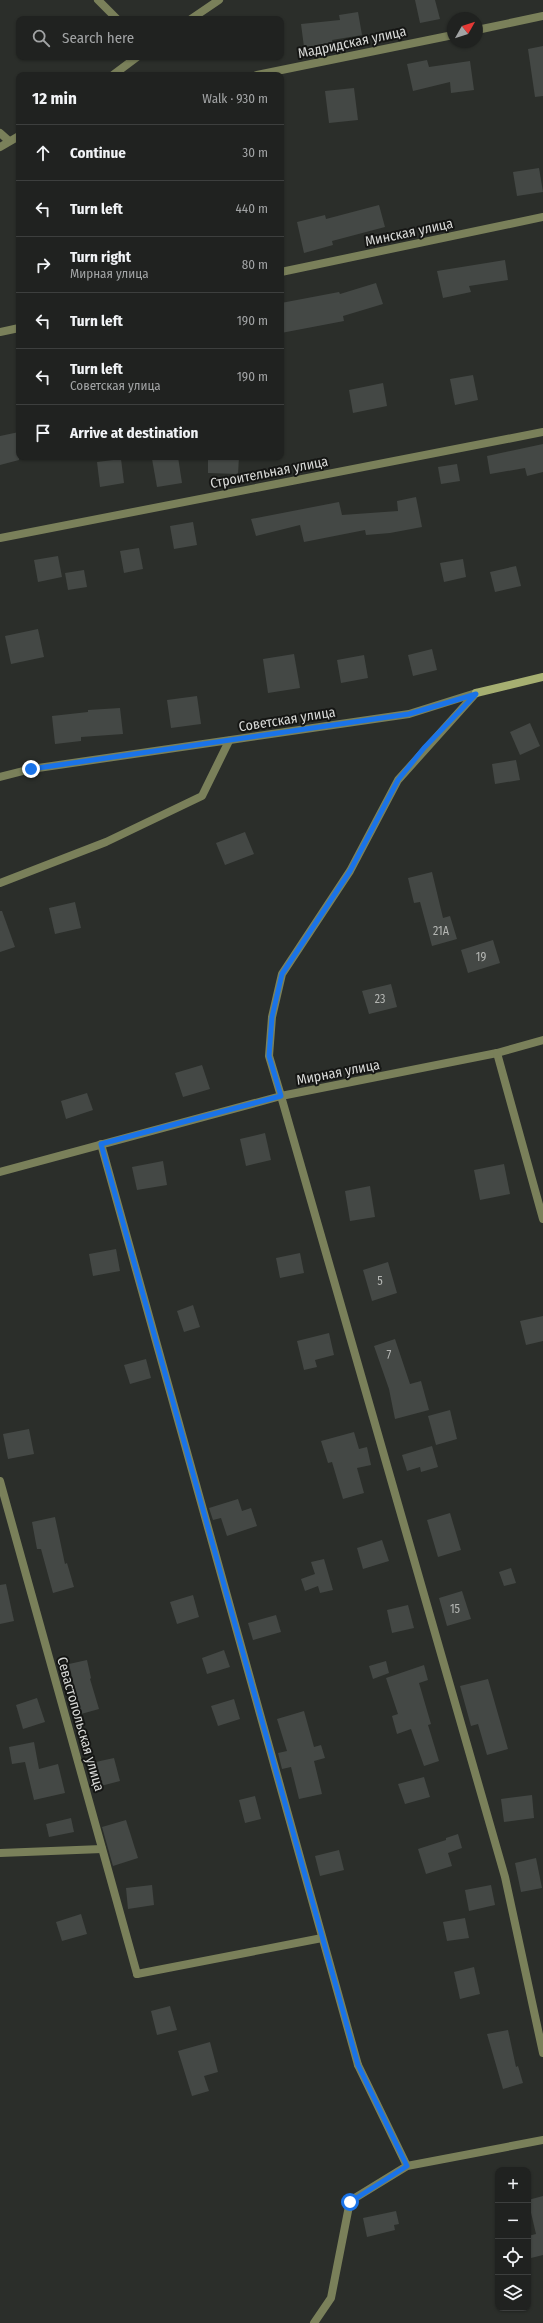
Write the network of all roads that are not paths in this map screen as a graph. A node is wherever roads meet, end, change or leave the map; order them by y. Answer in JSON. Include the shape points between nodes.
{"nodes":[{"id":1,"x":98,"y":0,"type":"edge"},
{"id":2,"x":218,"y":0,"type":"edge"},
{"id":3,"x":114,"y":16,"type":"edge"},
{"id":4,"x":195,"y":16,"type":"edge"},
{"id":5,"x":543,"y":16,"type":"edge"},
{"id":6,"x":483,"y":29,"type":"edge"},
{"id":7,"x":447,"y":36,"type":"edge"},
{"id":8,"x":132,"y":60,"type":"edge"},
{"id":9,"x":117,"y":72,"type":"edge"},
{"id":10,"x":272,"y":72,"type":"edge"},
{"id":11,"x":0,"y":133,"type":"edge"},
{"id":12,"x":16,"y":138,"type":"edge"},
{"id":13,"x":9,"y":141,"type":"junction"},
{"id":14,"x":0,"y":147,"type":"edge"},
{"id":15,"x":543,"y":217,"type":"edge"},
{"id":16,"x":284,"y":271,"type":"edge"},
{"id":17,"x":16,"y":329,"type":"edge"},
{"id":18,"x":0,"y":332,"type":"edge"},
{"id":19,"x":543,"y":432,"type":"edge"},
{"id":20,"x":0,"y":538,"type":"edge"},
{"id":21,"x":543,"y":677,"type":"edge"},
{"id":22,"x":476,"y":694,"type":"junction"},
{"id":23,"x":229,"y":741,"type":"junction"},
{"id":24,"x":0,"y":777,"type":"edge"},
{"id":25,"x":0,"y":883,"type":"edge"},
{"id":26,"x":543,"y":1040,"type":"edge"},
{"id":27,"x":497,"y":1053,"type":"junction"},
{"id":28,"x":281,"y":1096,"type":"junction"},
{"id":29,"x":101,"y":1144,"type":"junction"},
{"id":30,"x":0,"y":1172,"type":"edge"},
{"id":31,"x":543,"y":1219,"type":"edge"},
{"id":32,"x":0,"y":1481,"type":"edge"},
{"id":33,"x":102,"y":1848,"type":"junction"},
{"id":34,"x":0,"y":1853,"type":"edge"},
{"id":35,"x":322,"y":1938,"type":"junction"},
{"id":36,"x":543,"y":2054,"type":"edge"},
{"id":37,"x":543,"y":2140,"type":"edge"},
{"id":38,"x":407,"y":2166,"type":"junction"},
{"id":39,"x":314,"y":2323,"type":"edge"}],
"edges":[{"from":1,"to":3,"type":"street"},
{"from":2,"to":4,"type":"street"},
{"from":5,"to":6,"type":"street"},
{"from":7,"to":10,"type":"street","name":"Мадридская улица"},
{"from":8,"to":9,"type":"street"},
{"from":11,"to":13,"type":"street"},
{"from":12,"to":13,"type":"street"},
{"from":13,"to":14,"type":"street"},
{"from":15,"to":16,"type":"street","name":"Минская улица"},
{"from":17,"to":18,"type":"street"},
{"from":19,"to":20,"type":"street","name":"Строительная улица"},
{"from":21,"to":22,"type":"main road","name":"Советская улица"},
{"from":22,"to":23,"type":"street","name":"Советская улица","via":[[409,714]]},
{"from":22,"to":28,"type":"street","via":[[424,748],[398,780],[350,871],[282,974],[272,1017],[269,1056]]},
{"from":23,"to":24,"type":"street","name":"Советская улица","via":[[31,769]]},
{"from":23,"to":25,"type":"street","via":[[202,796],[106,842]]},
{"from":26,"to":27,"type":"street","name":"Мирная улица"},
{"from":27,"to":28,"type":"street","name":"Мирная улица"},
{"from":27,"to":31,"type":"street"},
{"from":28,"to":29,"type":"street","name":"Мирная улица"},
{"from":28,"to":36,"type":"street","via":[[505,1878]]},
{"from":29,"to":30,"type":"street","name":"Мирная улица"},
{"from":29,"to":35,"type":"street"},
{"from":32,"to":33,"type":"street","name":"Севастопольская улица"},
{"from":33,"to":34,"type":"street"},
{"from":33,"to":35,"type":"street","name":"Севастопольская улица","via":[[137,1974]]},
{"from":35,"to":38,"type":"street","via":[[358,2065]]},
{"from":37,"to":38,"type":"street"},
{"from":38,"to":39,"type":"street","via":[[350,2202],[331,2298]]}]}
